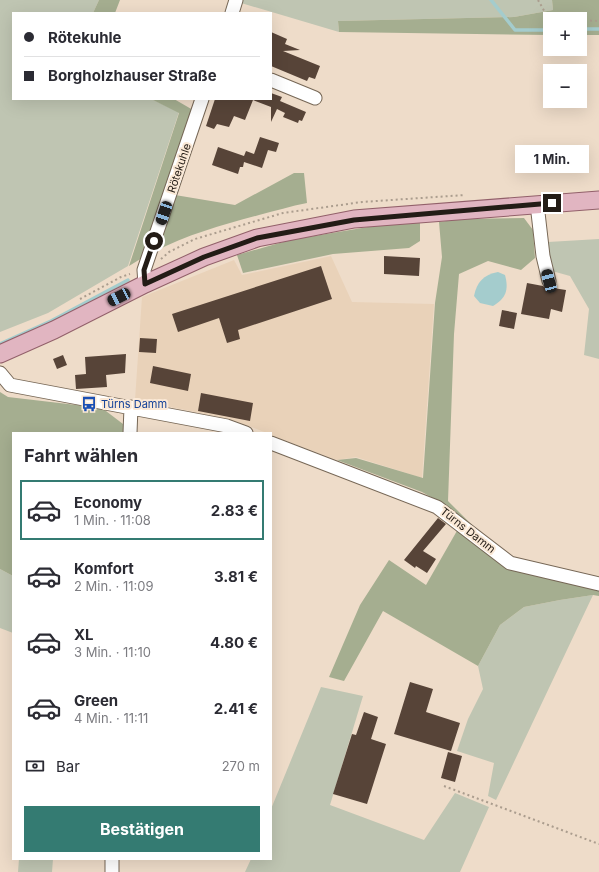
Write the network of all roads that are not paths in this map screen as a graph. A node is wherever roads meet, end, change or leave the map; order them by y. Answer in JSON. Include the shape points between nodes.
{"nodes":[{"id":1,"x":272,"y":80,"type":"edge"},
{"id":2,"x":315,"y":98,"type":"dead end"},
{"id":3,"x":202,"y":100,"type":"edge"},
{"id":4,"x":599,"y":200,"type":"edge"},
{"id":5,"x":537,"y":204,"type":"junction"},
{"id":6,"x":549,"y":281,"type":"dead end"},
{"id":7,"x":145,"y":284,"type":"junction"},
{"id":8,"x":0,"y":354,"type":"edge"},
{"id":9,"x":0,"y":373,"type":"edge"},
{"id":10,"x":131,"y":407,"type":"junction"},
{"id":11,"x":130,"y":432,"type":"edge"},
{"id":12,"x":243,"y":432,"type":"edge"},
{"id":13,"x":272,"y":443,"type":"edge"},
{"id":14,"x":599,"y":584,"type":"edge"},
{"id":15,"x":112,"y":860,"type":"edge"},
{"id":16,"x":112,"y":872,"type":"edge"}],
"edges":[{"from":1,"to":2,"type":"street"},
{"from":3,"to":7,"type":"street","name":"Rötekuhle","via":[[144,270]]},
{"from":4,"to":5,"type":"main road"},
{"from":5,"to":6,"type":"street","via":[[543,256]]},
{"from":5,"to":7,"type":"main road","via":[[354,220],[257,238],[204,257]]},
{"from":7,"to":8,"type":"main road"},
{"from":9,"to":10,"type":"street","via":[[10,385]]},
{"from":10,"to":11,"type":"street"},
{"from":10,"to":12,"type":"street","via":[[228,426]]},
{"from":13,"to":14,"type":"street","name":"Türns Damm","via":[[437,506],[510,563]]},
{"from":15,"to":16,"type":"street"}]}
